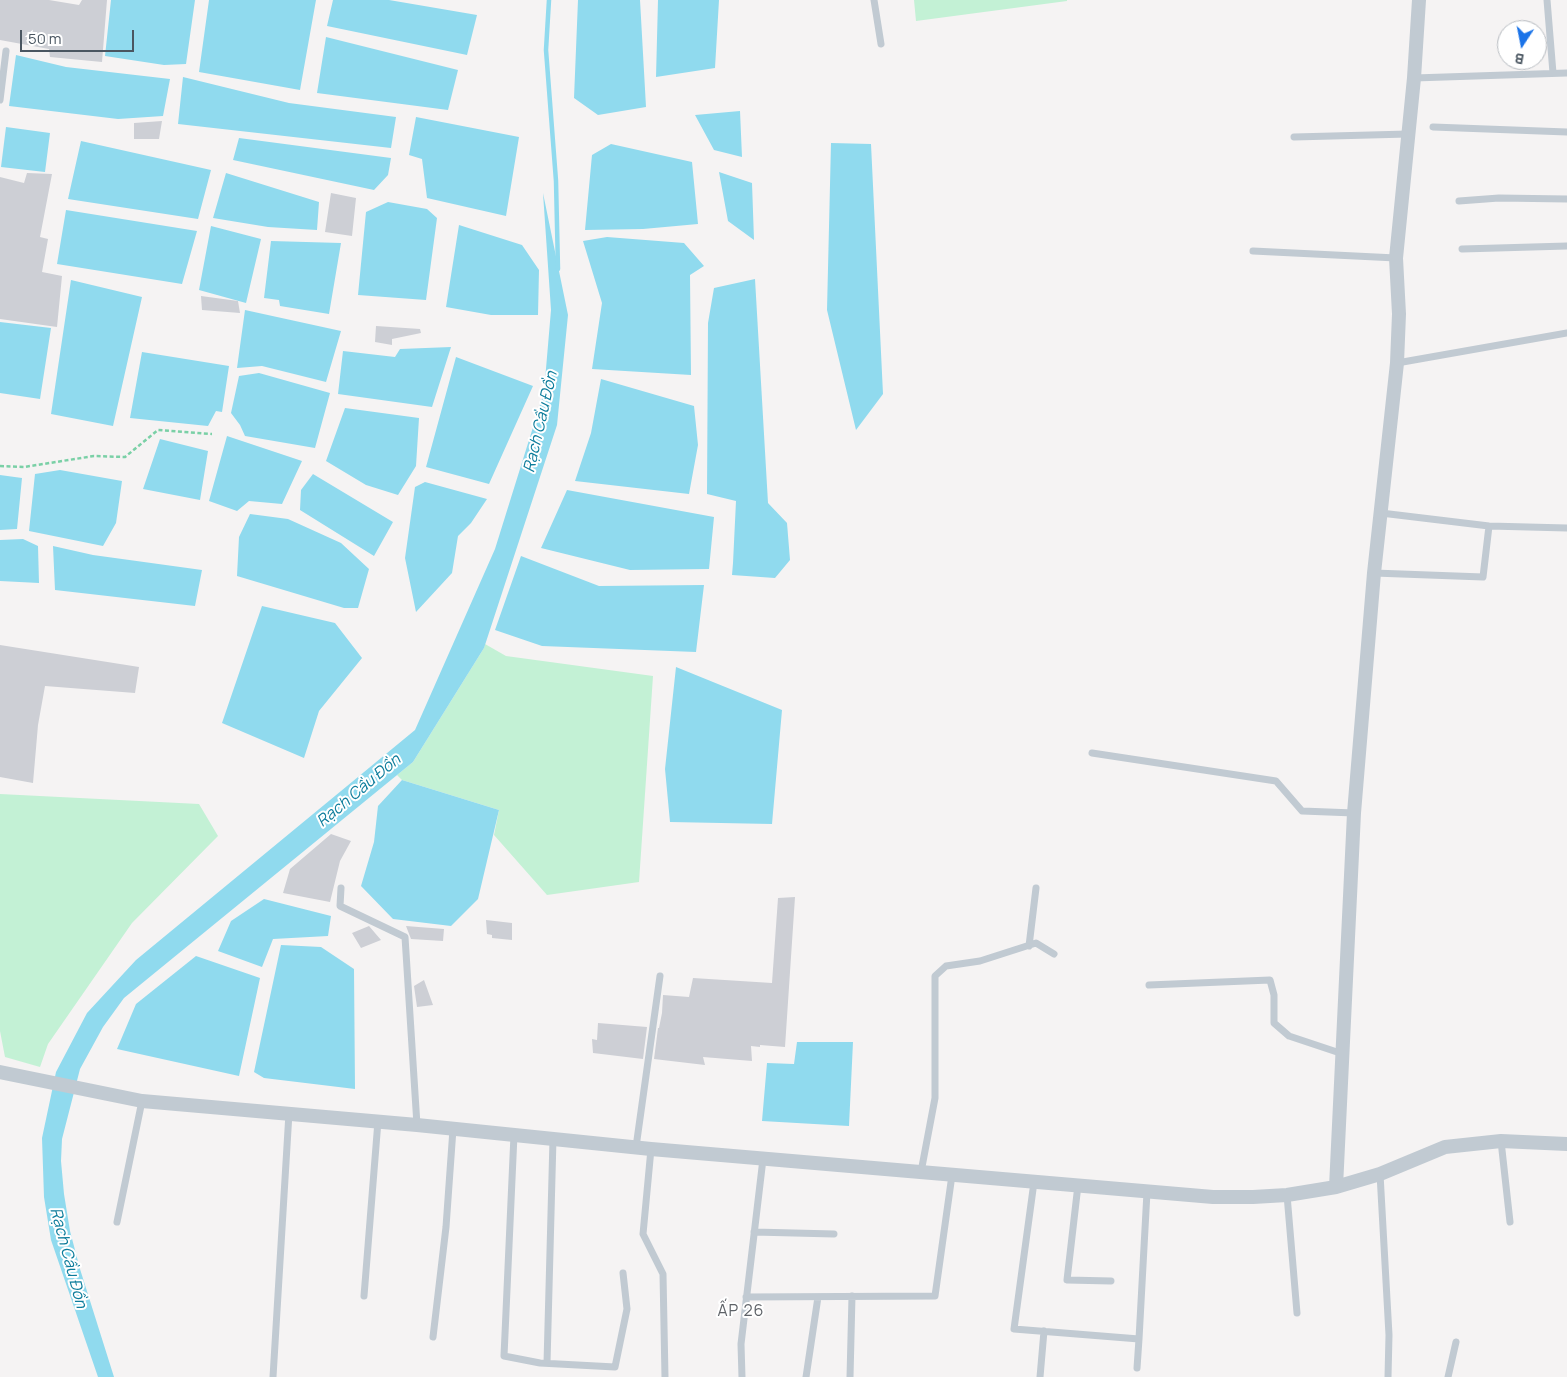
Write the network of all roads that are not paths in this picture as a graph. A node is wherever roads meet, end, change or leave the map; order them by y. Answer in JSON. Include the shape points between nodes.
{"nodes":[{"id":1,"x":874,"y":0,"type":"edge"},
{"id":2,"x":1419,"y":0,"type":"edge"},
{"id":3,"x":1547,"y":0,"type":"edge"},
{"id":4,"x":881,"y":44,"type":"dead end"},
{"id":5,"x":6,"y":51,"type":"dead end"},
{"id":6,"x":1552,"y":73,"type":"junction"},
{"id":7,"x":1567,"y":73,"type":"edge"},
{"id":8,"x":1414,"y":78,"type":"junction"},
{"id":9,"x":0,"y":100,"type":"edge"},
{"id":10,"x":1433,"y":127,"type":"dead end"},
{"id":11,"x":1567,"y":132,"type":"edge"},
{"id":12,"x":1408,"y":134,"type":"junction"},
{"id":13,"x":1294,"y":137,"type":"dead end"},
{"id":14,"x":1567,"y":199,"type":"edge"},
{"id":15,"x":1460,"y":201,"type":"dead end"},
{"id":16,"x":1567,"y":246,"type":"edge"},
{"id":17,"x":1462,"y":249,"type":"dead end"},
{"id":18,"x":1252,"y":251,"type":"dead end"},
{"id":19,"x":1396,"y":258,"type":"junction"},
{"id":20,"x":1567,"y":333,"type":"edge"},
{"id":21,"x":1396,"y":364,"type":"junction"},
{"id":22,"x":1381,"y":513,"type":"junction"},
{"id":23,"x":1488,"y":526,"type":"junction"},
{"id":24,"x":1567,"y":528,"type":"edge"},
{"id":25,"x":1374,"y":573,"type":"junction"},
{"id":26,"x":1092,"y":753,"type":"dead end"},
{"id":27,"x":1354,"y":813,"type":"junction"},
{"id":28,"x":341,"y":888,"type":"dead end"},
{"id":29,"x":1036,"y":888,"type":"dead end"},
{"id":30,"x":1029,"y":946,"type":"junction"},
{"id":31,"x":1054,"y":954,"type":"dead end"},
{"id":32,"x":660,"y":976,"type":"dead end"},
{"id":33,"x":1149,"y":985,"type":"dead end"},
{"id":34,"x":1343,"y":1054,"type":"junction"},
{"id":35,"x":0,"y":1072,"type":"edge"},
{"id":36,"x":142,"y":1101,"type":"junction"},
{"id":37,"x":289,"y":1113,"type":"junction"},
{"id":38,"x":378,"y":1121,"type":"junction"},
{"id":39,"x":417,"y":1125,"type":"junction"},
{"id":40,"x":453,"y":1129,"type":"junction"},
{"id":41,"x":514,"y":1135,"type":"junction"},
{"id":42,"x":553,"y":1139,"type":"junction"},
{"id":43,"x":1501,"y":1141,"type":"junction"},
{"id":44,"x":1567,"y":1144,"type":"edge"},
{"id":45,"x":636,"y":1148,"type":"junction"},
{"id":46,"x":651,"y":1149,"type":"junction"},
{"id":47,"x":763,"y":1159,"type":"junction"},
{"id":48,"x":922,"y":1172,"type":"junction"},
{"id":49,"x":952,"y":1174,"type":"junction"},
{"id":50,"x":1380,"y":1174,"type":"junction"},
{"id":51,"x":1034,"y":1182,"type":"junction"},
{"id":52,"x":1078,"y":1185,"type":"junction"},
{"id":53,"x":1336,"y":1187,"type":"junction"},
{"id":54,"x":1147,"y":1192,"type":"junction"},
{"id":55,"x":1287,"y":1195,"type":"junction"},
{"id":56,"x":116,"y":1222,"type":"dead end"},
{"id":57,"x":1510,"y":1222,"type":"dead end"},
{"id":58,"x":754,"y":1232,"type":"junction"},
{"id":59,"x":834,"y":1234,"type":"dead end"},
{"id":60,"x":623,"y":1273,"type":"dead end"},
{"id":61,"x":1111,"y":1281,"type":"dead end"},
{"id":62,"x":364,"y":1296,"type":"dead end"},
{"id":63,"x":818,"y":1296,"type":"junction"},
{"id":64,"x":852,"y":1296,"type":"junction"},
{"id":65,"x":746,"y":1297,"type":"junction"},
{"id":66,"x":1297,"y":1313,"type":"dead end"},
{"id":67,"x":1044,"y":1331,"type":"junction"},
{"id":68,"x":433,"y":1337,"type":"dead end"},
{"id":69,"x":1140,"y":1339,"type":"junction"},
{"id":70,"x":1456,"y":1342,"type":"dead end"},
{"id":71,"x":548,"y":1363,"type":"junction"},
{"id":72,"x":1137,"y":1368,"type":"dead end"},
{"id":73,"x":274,"y":1377,"type":"edge"},
{"id":74,"x":665,"y":1377,"type":"edge"},
{"id":75,"x":742,"y":1377,"type":"edge"},
{"id":76,"x":806,"y":1377,"type":"edge"},
{"id":77,"x":850,"y":1377,"type":"edge"},
{"id":78,"x":1040,"y":1377,"type":"edge"},
{"id":79,"x":1388,"y":1377,"type":"edge"},
{"id":80,"x":1448,"y":1377,"type":"edge"}],
"edges":[{"from":1,"to":4,"type":"lane"},
{"from":2,"to":8,"type":"street"},
{"from":3,"to":6,"type":"lane"},
{"from":5,"to":9,"type":"lane"},
{"from":6,"to":7,"type":"lane"},
{"from":6,"to":8,"type":"lane"},
{"from":8,"to":12,"type":"street"},
{"from":10,"to":11,"type":"lane"},
{"from":12,"to":13,"type":"lane"},
{"from":12,"to":19,"type":"street"},
{"from":14,"to":15,"type":"lane"},
{"from":16,"to":17,"type":"lane"},
{"from":18,"to":19,"type":"lane"},
{"from":19,"to":21,"type":"street","via":[[1399,314]]},
{"from":20,"to":21,"type":"lane"},
{"from":21,"to":22,"type":"street"},
{"from":22,"to":23,"type":"lane"},
{"from":22,"to":25,"type":"street"},
{"from":23,"to":24,"type":"lane"},
{"from":23,"to":25,"type":"lane","via":[[1483,577]]},
{"from":25,"to":27,"type":"street"},
{"from":26,"to":27,"type":"lane","via":[[1276,781],[1302,811]]},
{"from":27,"to":34,"type":"street"},
{"from":28,"to":39,"type":"lane","via":[[340,906],[405,937]]},
{"from":29,"to":30,"type":"lane"},
{"from":30,"to":31,"type":"lane","via":[[1036,943]]},
{"from":30,"to":48,"type":"lane","via":[[980,962],[946,966],[936,976],[935,1098]]},
{"from":32,"to":45,"type":"lane"},
{"from":33,"to":34,"type":"lane","via":[[1270,980],[1274,995],[1274,1023],[1289,1036]]},
{"from":34,"to":53,"type":"street"},
{"from":35,"to":36,"type":"street"},
{"from":36,"to":37,"type":"street"},
{"from":36,"to":56,"type":"lane"},
{"from":37,"to":38,"type":"street"},
{"from":37,"to":73,"type":"lane"},
{"from":38,"to":39,"type":"street"},
{"from":38,"to":62,"type":"lane"},
{"from":39,"to":40,"type":"street"},
{"from":40,"to":41,"type":"street"},
{"from":40,"to":68,"type":"lane"},
{"from":41,"to":42,"type":"street"},
{"from":41,"to":71,"type":"lane","via":[[504,1356]]},
{"from":42,"to":45,"type":"street"},
{"from":42,"to":71,"type":"lane"},
{"from":43,"to":44,"type":"street"},
{"from":43,"to":50,"type":"street","via":[[1445,1147]]},
{"from":43,"to":57,"type":"lane"},
{"from":45,"to":46,"type":"street"},
{"from":46,"to":47,"type":"street"},
{"from":46,"to":74,"type":"lane","via":[[643,1234],[663,1274]]},
{"from":47,"to":48,"type":"street"},
{"from":47,"to":58,"type":"lane"},
{"from":48,"to":49,"type":"street"},
{"from":49,"to":51,"type":"street"},
{"from":49,"to":64,"type":"lane","via":[[935,1296]]},
{"from":50,"to":53,"type":"street"},
{"from":50,"to":79,"type":"lane"},
{"from":51,"to":52,"type":"street"},
{"from":51,"to":67,"type":"lane","via":[[1014,1329]]},
{"from":52,"to":54,"type":"street"},
{"from":52,"to":61,"type":"lane","via":[[1067,1280]]},
{"from":53,"to":55,"type":"street"},
{"from":54,"to":55,"type":"street","via":[[1253,1198]]},
{"from":54,"to":69,"type":"lane"},
{"from":55,"to":66,"type":"lane"},
{"from":58,"to":59,"type":"lane"},
{"from":58,"to":65,"type":"lane"},
{"from":60,"to":71,"type":"lane","via":[[627,1308],[615,1367]]},
{"from":63,"to":64,"type":"lane"},
{"from":63,"to":65,"type":"lane"},
{"from":63,"to":76,"type":"lane"},
{"from":64,"to":77,"type":"lane"},
{"from":65,"to":75,"type":"lane","via":[[741,1344]]},
{"from":67,"to":69,"type":"lane"},
{"from":67,"to":78,"type":"lane"},
{"from":69,"to":72,"type":"lane"},
{"from":70,"to":80,"type":"lane"}]}
